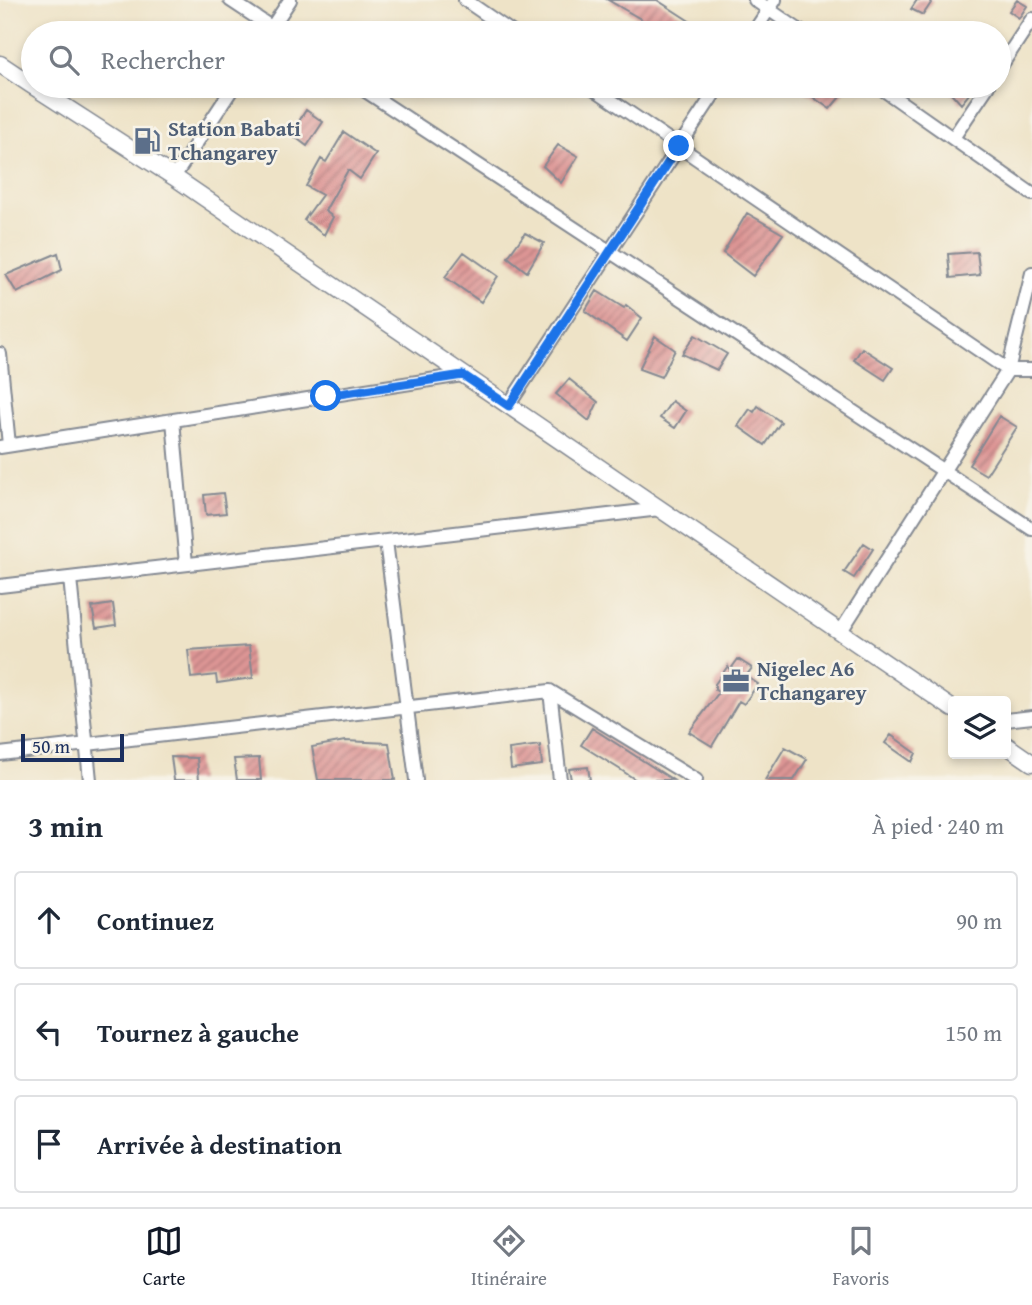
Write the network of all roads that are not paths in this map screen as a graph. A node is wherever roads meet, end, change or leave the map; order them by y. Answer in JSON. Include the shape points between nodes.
{"nodes":[{"id":1,"x":230,"y":0,"type":"edge"},
{"id":2,"x":290,"y":0,"type":"edge"},
{"id":3,"x":464,"y":0,"type":"edge"},
{"id":4,"x":755,"y":0,"type":"edge"},
{"id":5,"x":772,"y":5,"type":"edge"},
{"id":6,"x":1032,"y":19,"type":"edge"},
{"id":7,"x":259,"y":21,"type":"edge"},
{"id":8,"x":278,"y":21,"type":"edge"},
{"id":9,"x":495,"y":21,"type":"edge"},
{"id":10,"x":761,"y":21,"type":"edge"},
{"id":11,"x":790,"y":21,"type":"edge"},
{"id":12,"x":1011,"y":51,"type":"edge"},
{"id":13,"x":0,"y":64,"type":"edge"},
{"id":14,"x":21,"y":78,"type":"edge"},
{"id":15,"x":52,"y":98,"type":"edge"},
{"id":16,"x":226,"y":98,"type":"edge"},
{"id":17,"x":377,"y":98,"type":"edge"},
{"id":18,"x":608,"y":98,"type":"edge"},
{"id":19,"x":711,"y":98,"type":"edge"},
{"id":20,"x":895,"y":98,"type":"edge"},
{"id":21,"x":980,"y":98,"type":"edge"},
{"id":22,"x":953,"y":138,"type":"junction"},
{"id":23,"x":679,"y":146,"type":"junction"},
{"id":24,"x":174,"y":177,"type":"junction"},
{"id":25,"x":1032,"y":194,"type":"edge"},
{"id":26,"x":610,"y":253,"type":"junction"},
{"id":27,"x":1032,"y":273,"type":"edge"},
{"id":28,"x":0,"y":354,"type":"edge"},
{"id":29,"x":1007,"y":370,"type":"junction"},
{"id":30,"x":1032,"y":370,"type":"edge"},
{"id":31,"x":463,"y":375,"type":"junction"},
{"id":32,"x":509,"y":406,"type":"junction"},
{"id":33,"x":173,"y":420,"type":"junction"},
{"id":34,"x":5,"y":446,"type":"edge"},
{"id":35,"x":943,"y":473,"type":"junction"},
{"id":36,"x":660,"y":509,"type":"junction"},
{"id":37,"x":1032,"y":529,"type":"edge"},
{"id":38,"x":386,"y":541,"type":"junction"},
{"id":39,"x":186,"y":564,"type":"junction"},
{"id":40,"x":69,"y":578,"type":"junction"},
{"id":41,"x":0,"y":586,"type":"edge"},
{"id":42,"x":841,"y":631,"type":"junction"},
{"id":43,"x":550,"y":691,"type":"junction"},
{"id":44,"x":948,"y":706,"type":"edge"},
{"id":45,"x":407,"y":707,"type":"junction"},
{"id":46,"x":1032,"y":717,"type":"edge"},
{"id":47,"x":1011,"y":719,"type":"edge"},
{"id":48,"x":87,"y":744,"type":"junction"},
{"id":49,"x":1011,"y":748,"type":"edge"},
{"id":50,"x":0,"y":754,"type":"edge"},
{"id":51,"x":1032,"y":763,"type":"edge"},
{"id":52,"x":90,"y":780,"type":"edge"},
{"id":53,"x":416,"y":780,"type":"edge"},
{"id":54,"x":560,"y":780,"type":"edge"},
{"id":55,"x":696,"y":780,"type":"edge"}],
"edges":[{"from":1,"to":7,"type":"street"},
{"from":2,"to":8,"type":"street"},
{"from":3,"to":9,"type":"street"},
{"from":4,"to":5,"type":"street"},
{"from":5,"to":10,"type":"street"},
{"from":5,"to":11,"type":"street"},
{"from":6,"to":12,"type":"street"},
{"from":13,"to":14,"type":"main road"},
{"from":15,"to":24,"type":"main road"},
{"from":16,"to":24,"type":"street"},
{"from":17,"to":26,"type":"street"},
{"from":18,"to":23,"type":"street"},
{"from":19,"to":23,"type":"street"},
{"from":20,"to":22,"type":"street"},
{"from":21,"to":22,"type":"street"},
{"from":22,"to":25,"type":"street"},
{"from":23,"to":26,"type":"street"},
{"from":23,"to":29,"type":"street"},
{"from":24,"to":31,"type":"main road"},
{"from":26,"to":32,"type":"street"},
{"from":26,"to":35,"type":"street"},
{"from":27,"to":29,"type":"street"},
{"from":28,"to":34,"type":"street"},
{"from":29,"to":30,"type":"street"},
{"from":29,"to":35,"type":"street"},
{"from":31,"to":32,"type":"main road"},
{"from":31,"to":33,"type":"street"},
{"from":32,"to":36,"type":"main road"},
{"from":33,"to":34,"type":"street"},
{"from":33,"to":39,"type":"street"},
{"from":35,"to":37,"type":"street"},
{"from":35,"to":42,"type":"street"},
{"from":36,"to":38,"type":"street"},
{"from":36,"to":42,"type":"main road"},
{"from":38,"to":39,"type":"street"},
{"from":38,"to":45,"type":"street"},
{"from":39,"to":40,"type":"street"},
{"from":40,"to":41,"type":"street"},
{"from":40,"to":48,"type":"street"},
{"from":42,"to":44,"type":"main road"},
{"from":43,"to":45,"type":"street"},
{"from":43,"to":54,"type":"street"},
{"from":43,"to":55,"type":"street"},
{"from":45,"to":48,"type":"street"},
{"from":45,"to":53,"type":"street"},
{"from":46,"to":47,"type":"street"},
{"from":48,"to":50,"type":"street"},
{"from":48,"to":52,"type":"street"},
{"from":49,"to":51,"type":"main road"}]}
